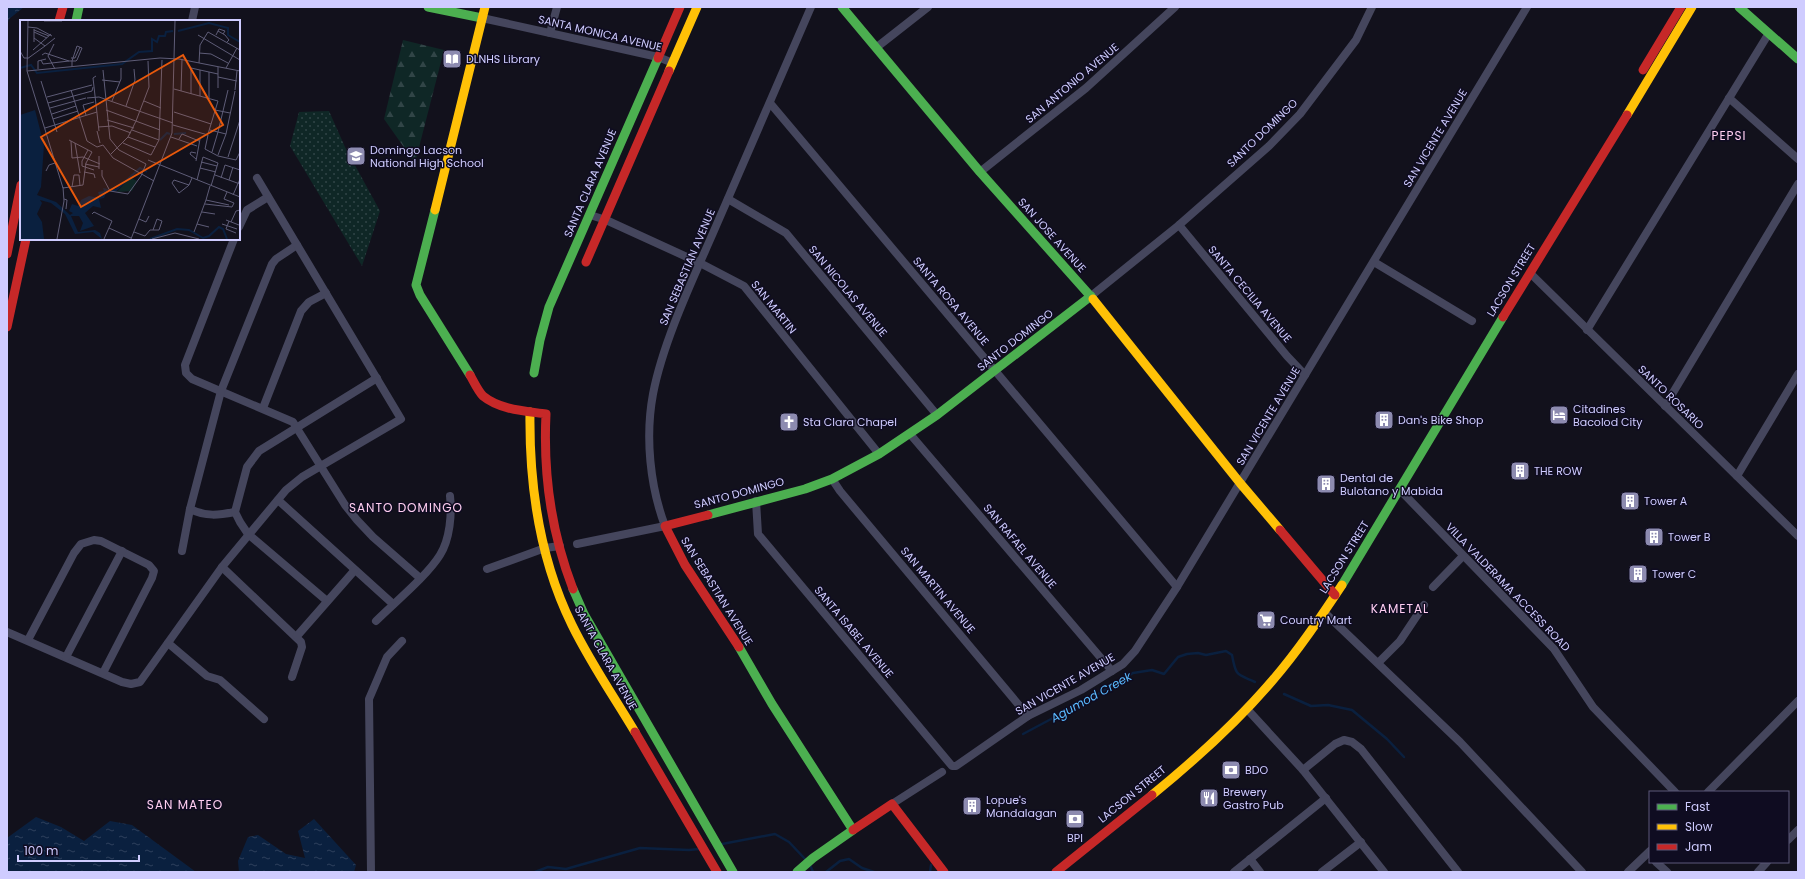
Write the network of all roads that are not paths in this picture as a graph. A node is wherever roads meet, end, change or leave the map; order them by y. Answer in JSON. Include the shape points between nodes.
{"nodes":[{"id":1,"x":63,"y":7,"type":"edge"},
{"id":2,"x":79,"y":7,"type":"edge"},
{"id":3,"x":195,"y":7,"type":"edge"},
{"id":4,"x":428,"y":7,"type":"edge"},
{"id":5,"x":485,"y":7,"type":"edge"},
{"id":6,"x":557,"y":7,"type":"edge"},
{"id":7,"x":680,"y":7,"type":"edge"},
{"id":8,"x":697,"y":7,"type":"edge"},
{"id":9,"x":811,"y":7,"type":"edge"},
{"id":10,"x":842,"y":7,"type":"edge"},
{"id":11,"x":928,"y":7,"type":"edge"},
{"id":12,"x":1175,"y":7,"type":"edge"},
{"id":13,"x":1372,"y":7,"type":"edge"},
{"id":14,"x":1527,"y":7,"type":"edge"},
{"id":15,"x":1681,"y":7,"type":"edge"},
{"id":16,"x":1692,"y":7,"type":"edge"},
{"id":17,"x":1701,"y":7,"type":"edge"},
{"id":18,"x":1739,"y":7,"type":"edge"},
{"id":19,"x":482,"y":18,"type":"junction"},
{"id":20,"x":59,"y":20,"type":"edge"},
{"id":21,"x":76,"y":20,"type":"edge"},
{"id":22,"x":192,"y":20,"type":"edge"},
{"id":23,"x":550,"y":33,"type":"junction"},
{"id":24,"x":1770,"y":33,"type":"junction"},
{"id":25,"x":877,"y":47,"type":"junction"},
{"id":26,"x":658,"y":57,"type":"junction"},
{"id":27,"x":1798,"y":59,"type":"edge"},
{"id":28,"x":673,"y":63,"type":"junction"},
{"id":29,"x":1730,"y":98,"type":"junction"},
{"id":30,"x":770,"y":103,"type":"junction"},
{"id":31,"x":1798,"y":159,"type":"edge"},
{"id":32,"x":980,"y":172,"type":"junction"},
{"id":33,"x":257,"y":178,"type":"dead end"},
{"id":34,"x":1798,"y":184,"type":"edge"},
{"id":35,"x":20,"y":190,"type":"edge"},
{"id":36,"x":1577,"y":193,"type":"junction"},
{"id":37,"x":268,"y":197,"type":"junction"},
{"id":38,"x":728,"y":199,"type":"junction"},
{"id":39,"x":590,"y":215,"type":"junction"},
{"id":40,"x":606,"y":220,"type":"junction"},
{"id":41,"x":240,"y":225,"type":"edge"},
{"id":42,"x":1178,"y":225,"type":"junction"},
{"id":43,"x":26,"y":240,"type":"edge"},
{"id":44,"x":234,"y":240,"type":"edge"},
{"id":45,"x":297,"y":245,"type":"junction"},
{"id":46,"x":7,"y":254,"type":"edge"},
{"id":47,"x":586,"y":262,"type":"dead end"},
{"id":48,"x":1374,"y":262,"type":"junction"},
{"id":49,"x":700,"y":263,"type":"junction"},
{"id":50,"x":1530,"y":273,"type":"junction"},
{"id":51,"x":326,"y":293,"type":"junction"},
{"id":52,"x":1091,"y":296,"type":"junction"},
{"id":53,"x":1472,"y":321,"type":"dead end"},
{"id":54,"x":7,"y":325,"type":"edge"},
{"id":55,"x":1587,"y":330,"type":"junction"},
{"id":56,"x":995,"y":372,"type":"junction"},
{"id":57,"x":534,"y":373,"type":"dead end"},
{"id":58,"x":1798,"y":374,"type":"edge"},
{"id":59,"x":1306,"y":375,"type":"junction"},
{"id":60,"x":377,"y":378,"type":"junction"},
{"id":61,"x":221,"y":391,"type":"junction"},
{"id":62,"x":1665,"y":406,"type":"junction"},
{"id":63,"x":263,"y":408,"type":"junction"},
{"id":64,"x":530,"y":412,"type":"junction"},
{"id":65,"x":937,"y":416,"type":"junction"},
{"id":66,"x":298,"y":426,"type":"junction"},
{"id":67,"x":910,"y":434,"type":"junction"},
{"id":68,"x":879,"y":454,"type":"junction"},
{"id":69,"x":320,"y":466,"type":"junction"},
{"id":70,"x":1737,"y":476,"type":"junction"},
{"id":71,"x":832,"y":479,"type":"junction"},
{"id":72,"x":1240,"y":483,"type":"junction"},
{"id":73,"x":1400,"y":490,"type":"junction"},
{"id":74,"x":450,"y":496,"type":"dead end"},
{"id":75,"x":278,"y":500,"type":"junction"},
{"id":76,"x":756,"y":501,"type":"junction"},
{"id":77,"x":190,"y":509,"type":"junction"},
{"id":78,"x":235,"y":512,"type":"junction"},
{"id":79,"x":665,"y":526,"type":"junction"},
{"id":80,"x":248,"y":534,"type":"junction"},
{"id":81,"x":1798,"y":536,"type":"edge"},
{"id":82,"x":577,"y":544,"type":"dead end"},
{"id":83,"x":560,"y":546,"type":"junction"},
{"id":84,"x":545,"y":548,"type":"junction"},
{"id":85,"x":122,"y":551,"type":"junction"},
{"id":86,"x":182,"y":551,"type":"dead end"},
{"id":87,"x":1463,"y":556,"type":"junction"},
{"id":88,"x":222,"y":567,"type":"junction"},
{"id":89,"x":354,"y":570,"type":"junction"},
{"id":90,"x":487,"y":570,"type":"dead end"},
{"id":91,"x":420,"y":578,"type":"junction"},
{"id":92,"x":1177,"y":587,"type":"junction"},
{"id":93,"x":1433,"y":587,"type":"dead end"},
{"id":94,"x":1335,"y":595,"type":"junction"},
{"id":95,"x":327,"y":602,"type":"junction"},
{"id":96,"x":393,"y":604,"type":"junction"},
{"id":97,"x":1424,"y":605,"type":"dead end"},
{"id":98,"x":1324,"y":612,"type":"junction"},
{"id":99,"x":376,"y":621,"type":"dead end"},
{"id":100,"x":7,"y":632,"type":"edge"},
{"id":101,"x":297,"y":636,"type":"junction"},
{"id":102,"x":28,"y":640,"type":"junction"},
{"id":103,"x":402,"y":641,"type":"dead end"},
{"id":104,"x":168,"y":643,"type":"junction"},
{"id":105,"x":66,"y":657,"type":"junction"},
{"id":106,"x":1378,"y":663,"type":"junction"},
{"id":107,"x":1112,"y":671,"type":"junction"},
{"id":108,"x":103,"y":673,"type":"junction"},
{"id":109,"x":292,"y":677,"type":"dead end"},
{"id":110,"x":1798,"y":701,"type":"edge"},
{"id":111,"x":1246,"y":709,"type":"junction"},
{"id":112,"x":1028,"y":716,"type":"junction"},
{"id":113,"x":264,"y":719,"type":"dead end"},
{"id":114,"x":956,"y":766,"type":"joint"},
{"id":115,"x":1303,"y":770,"type":"junction"},
{"id":116,"x":942,"y":772,"type":"dead end"},
{"id":117,"x":1674,"y":791,"type":"edge"},
{"id":118,"x":1709,"y":791,"type":"edge"},
{"id":119,"x":1326,"y":798,"type":"junction"},
{"id":120,"x":892,"y":804,"type":"junction"},
{"id":121,"x":853,"y":830,"type":"junction"},
{"id":122,"x":1798,"y":830,"type":"edge"},
{"id":123,"x":1789,"y":839,"type":"edge"},
{"id":124,"x":1361,"y":842,"type":"junction"},
{"id":125,"x":1649,"y":853,"type":"edge"},
{"id":126,"x":1250,"y":860,"type":"junction"},
{"id":127,"x":1657,"y":863,"type":"edge"},
{"id":128,"x":1766,"y":863,"type":"edge"},
{"id":129,"x":799,"y":870,"type":"edge"},
{"id":130,"x":732,"y":871,"type":"edge"},
{"id":131,"x":371,"y":872,"type":"edge"},
{"id":132,"x":717,"y":872,"type":"edge"},
{"id":133,"x":944,"y":872,"type":"edge"},
{"id":134,"x":1056,"y":872,"type":"edge"},
{"id":135,"x":1234,"y":872,"type":"edge"},
{"id":136,"x":1260,"y":872,"type":"edge"},
{"id":137,"x":1322,"y":872,"type":"edge"},
{"id":138,"x":1384,"y":872,"type":"edge"},
{"id":139,"x":1458,"y":872,"type":"edge"},
{"id":140,"x":1582,"y":872,"type":"edge"},
{"id":141,"x":1628,"y":872,"type":"edge"},
{"id":142,"x":1667,"y":872,"type":"edge"},
{"id":143,"x":1758,"y":872,"type":"edge"}],
"edges":[{"from":1,"to":20,"type":"street"},
{"from":2,"to":21,"type":"street"},
{"from":3,"to":22,"type":"street"},
{"from":4,"to":19,"type":"street","name":"SANTA MONICA AVENUE"},
{"from":5,"to":19,"type":"street"},
{"from":6,"to":23,"type":"street"},
{"from":7,"to":26,"type":"street","name":"SANTA CLARA AVENUE"},
{"from":8,"to":28,"type":"street"},
{"from":9,"to":30,"type":"street","name":"SAN SEBASTIAN AVENUE"},
{"from":10,"to":25,"type":"street","name":"SAN JOSE AVENUE"},
{"from":11,"to":25,"type":"street"},
{"from":12,"to":32,"type":"street","name":"SAN ANTONIO AVENUE","via":[[1086,88]]},
{"from":13,"to":42,"type":"street","name":"SANTO DOMINGO","via":[[1356,40],[1300,114],[1269,146]]},
{"from":14,"to":48,"type":"street","name":"SAN VICENTE AVENUE"},
{"from":15,"to":36,"type":"street","name":"LACSON STREET","via":[[1595,149]]},
{"from":16,"to":36,"type":"street","name":"LACSON STREET"},
{"from":17,"to":36,"type":"street","name":"LACSON STREET","via":[[1610,158]]},
{"from":18,"to":24,"type":"street"},
{"from":19,"to":23,"type":"street","name":"SANTA MONICA AVENUE"},
{"from":19,"to":64,"type":"street","via":[[416,285],[482,395],[498,404]]},
{"from":23,"to":26,"type":"street","name":"SANTA MONICA AVENUE"},
{"from":24,"to":27,"type":"street"},
{"from":24,"to":29,"type":"street"},
{"from":25,"to":32,"type":"street","name":"SAN JOSE AVENUE"},
{"from":26,"to":28,"type":"street","name":"SANTA MONICA AVENUE"},
{"from":26,"to":39,"type":"street","name":"SANTA CLARA AVENUE"},
{"from":28,"to":40,"type":"street"},
{"from":29,"to":31,"type":"street"},
{"from":29,"to":55,"type":"street"},
{"from":30,"to":38,"type":"street","name":"SAN SEBASTIAN AVENUE"},
{"from":30,"to":56,"type":"street","name":"SANTA ROSA AVENUE"},
{"from":32,"to":52,"type":"street","name":"SAN JOSE AVENUE"},
{"from":33,"to":37,"type":"street"},
{"from":34,"to":62,"type":"street"},
{"from":35,"to":46,"type":"street"},
{"from":36,"to":50,"type":"street","name":"LACSON STREET"},
{"from":37,"to":41,"type":"street","via":[[247,210]]},
{"from":37,"to":45,"type":"street"},
{"from":38,"to":49,"type":"street","name":"SAN SEBASTIAN AVENUE"},
{"from":38,"to":65,"type":"street","name":"SAN NICOLAS AVENUE","via":[[786,233]]},
{"from":39,"to":40,"type":"street","name":"SAN MARTIN"},
{"from":39,"to":57,"type":"street","name":"SANTA CLARA AVENUE","via":[[550,307]]},
{"from":40,"to":47,"type":"street"},
{"from":40,"to":49,"type":"street","name":"SAN MARTIN"},
{"from":42,"to":52,"type":"street","name":"SANTO DOMINGO"},
{"from":42,"to":59,"type":"street","name":"SANTA CECILIA AVENUE","via":[[1287,356]]},
{"from":43,"to":54,"type":"street"},
{"from":44,"to":61,"type":"street","via":[[185,366],[186,373],[192,379]]},
{"from":45,"to":51,"type":"street"},
{"from":45,"to":61,"type":"street","via":[[272,264]]},
{"from":48,"to":53,"type":"street"},
{"from":48,"to":59,"type":"street","name":"SAN VICENTE AVENUE"},
{"from":49,"to":68,"type":"street","name":"SAN MARTIN","via":[[744,286]]},
{"from":49,"to":79,"type":"street","name":"SAN SEBASTIAN AVENUE","via":[[666,347],[653,394],[650,436],[652,471],[658,508]]},
{"from":50,"to":55,"type":"street","name":"SANTO ROSARIO"},
{"from":50,"to":73,"type":"street","name":"LACSON STREET"},
{"from":51,"to":60,"type":"street"},
{"from":51,"to":63,"type":"street","via":[[309,302],[301,311]]},
{"from":52,"to":56,"type":"street","name":"SANTO DOMINGO"},
{"from":52,"to":72,"type":"street","name":"SAN JOSE AVENUE"},
{"from":55,"to":62,"type":"street","name":"SANTO ROSARIO"},
{"from":56,"to":65,"type":"street","name":"SANTO DOMINGO"},
{"from":56,"to":92,"type":"street","name":"SANTA ROSA AVENUE"},
{"from":58,"to":70,"type":"street"},
{"from":59,"to":72,"type":"street","name":"SAN VICENTE AVENUE"},
{"from":60,"to":66,"type":"street"},
{"from":60,"to":69,"type":"street","via":[[401,419]]},
{"from":61,"to":63,"type":"street"},
{"from":61,"to":77,"type":"street"},
{"from":62,"to":70,"type":"street","name":"SANTO ROSARIO"},
{"from":63,"to":66,"type":"street","via":[[290,419]]},
{"from":64,"to":83,"type":"street","name":"SANTA CLARA AVENUE","via":[[546,414],[545,478]]},
{"from":64,"to":84,"type":"street","name":"SANTA CLARA AVENUE","via":[[531,480]]},
{"from":65,"to":67,"type":"street","name":"SANTO DOMINGO"},
{"from":66,"to":69,"type":"street"},
{"from":66,"to":78,"type":"street","via":[[259,451],[250,461]]},
{"from":67,"to":68,"type":"street","name":"SANTO DOMINGO"},
{"from":67,"to":107,"type":"street","name":"SAN RAFAEL AVENUE"},
{"from":68,"to":71,"type":"street","name":"SANTO DOMINGO"},
{"from":69,"to":75,"type":"street","via":[[293,483]]},
{"from":69,"to":91,"type":"street","via":[[345,505],[372,537]]},
{"from":70,"to":81,"type":"street","name":"SANTO ROSARIO"},
{"from":71,"to":76,"type":"street","name":"SANTO DOMINGO","via":[[805,489]]},
{"from":71,"to":112,"type":"street","name":"SAN MARTIN AVENUE"},
{"from":72,"to":92,"type":"street","name":"SAN VICENTE AVENUE"},
{"from":72,"to":94,"type":"street","name":"SAN JOSE AVENUE"},
{"from":73,"to":87,"type":"street","name":"VILLA VALDERAMA ACCESS ROAD"},
{"from":73,"to":94,"type":"street","name":"LACSON STREET"},
{"from":74,"to":91,"type":"street","via":[[447,538],[440,555]]},
{"from":75,"to":80,"type":"street"},
{"from":75,"to":89,"type":"street"},
{"from":76,"to":79,"type":"street","name":"SANTO DOMINGO"},
{"from":76,"to":114,"type":"street","name":"SANTA ISABEL AVENUE","via":[[758,534],[948,764]]},
{"from":77,"to":78,"type":"street","via":[[210,515]]},
{"from":77,"to":86,"type":"street"},
{"from":78,"to":80,"type":"street"},
{"from":79,"to":82,"type":"street","name":"SANTO DOMINGO"},
{"from":79,"to":121,"type":"street","name":"SAN SEBASTIAN AVENUE","via":[[685,565]]},
{"from":80,"to":88,"type":"street"},
{"from":80,"to":95,"type":"street"},
{"from":83,"to":84,"type":"street"},
{"from":83,"to":130,"type":"street","name":"SANTA CLARA AVENUE","via":[[572,588],[584,614]]},
{"from":84,"to":90,"type":"street"},
{"from":84,"to":132,"type":"street","name":"SANTA CLARA AVENUE","via":[[558,593],[572,625]]},
{"from":85,"to":102,"type":"street","via":[[94,540],[78,547]]},
{"from":85,"to":105,"type":"street"},
{"from":85,"to":108,"type":"street","via":[[149,565],[153,574]]},
{"from":87,"to":93,"type":"street"},
{"from":87,"to":117,"type":"street","name":"VILLA VALDERAMA ACCESS ROAD","via":[[1554,649],[1593,707]]},
{"from":88,"to":101,"type":"street"},
{"from":88,"to":104,"type":"street"},
{"from":89,"to":95,"type":"street"},
{"from":89,"to":96,"type":"street"},
{"from":91,"to":96,"type":"street"},
{"from":92,"to":107,"type":"street","name":"SAN VICENTE AVENUE","via":[[1135,652]]},
{"from":94,"to":98,"type":"street","name":"LACSON STREET"},
{"from":95,"to":101,"type":"street"},
{"from":96,"to":99,"type":"street"},
{"from":97,"to":106,"type":"street","via":[[1400,641]]},
{"from":98,"to":106,"type":"street"},
{"from":98,"to":111,"type":"street","name":"LACSON STREET","via":[[1301,646]]},
{"from":100,"to":102,"type":"street"},
{"from":101,"to":109,"type":"street","via":[[302,647]]},
{"from":102,"to":105,"type":"street"},
{"from":103,"to":131,"type":"street","via":[[388,657],[369,699]]},
{"from":104,"to":108,"type":"street","via":[[140,682],[127,683]]},
{"from":104,"to":113,"type":"street","via":[[207,676],[220,680]]},
{"from":105,"to":108,"type":"street"},
{"from":106,"to":140,"type":"street","via":[[1460,742]]},
{"from":107,"to":112,"type":"street","name":"SAN VICENTE AVENUE","via":[[1081,690]]},
{"from":110,"to":118,"type":"street"},
{"from":111,"to":115,"type":"street"},
{"from":111,"to":134,"type":"street","name":"LACSON STREET","via":[[1187,766]]},
{"from":112,"to":114,"type":"street","name":"SAN VICENTE AVENUE"},
{"from":115,"to":119,"type":"street"},
{"from":115,"to":139,"type":"street","via":[[1335,744],[1344,740],[1352,742],[1361,749]]},
{"from":116,"to":120,"type":"street"},
{"from":119,"to":124,"type":"street"},
{"from":119,"to":126,"type":"street"},
{"from":120,"to":121,"type":"street"},
{"from":120,"to":133,"type":"street"},
{"from":121,"to":129,"type":"street"},
{"from":122,"to":123,"type":"street"},
{"from":124,"to":137,"type":"street"},
{"from":124,"to":138,"type":"street"},
{"from":125,"to":141,"type":"street"},
{"from":126,"to":135,"type":"street"},
{"from":126,"to":136,"type":"street"},
{"from":127,"to":142,"type":"street"},
{"from":128,"to":143,"type":"street"}]}
